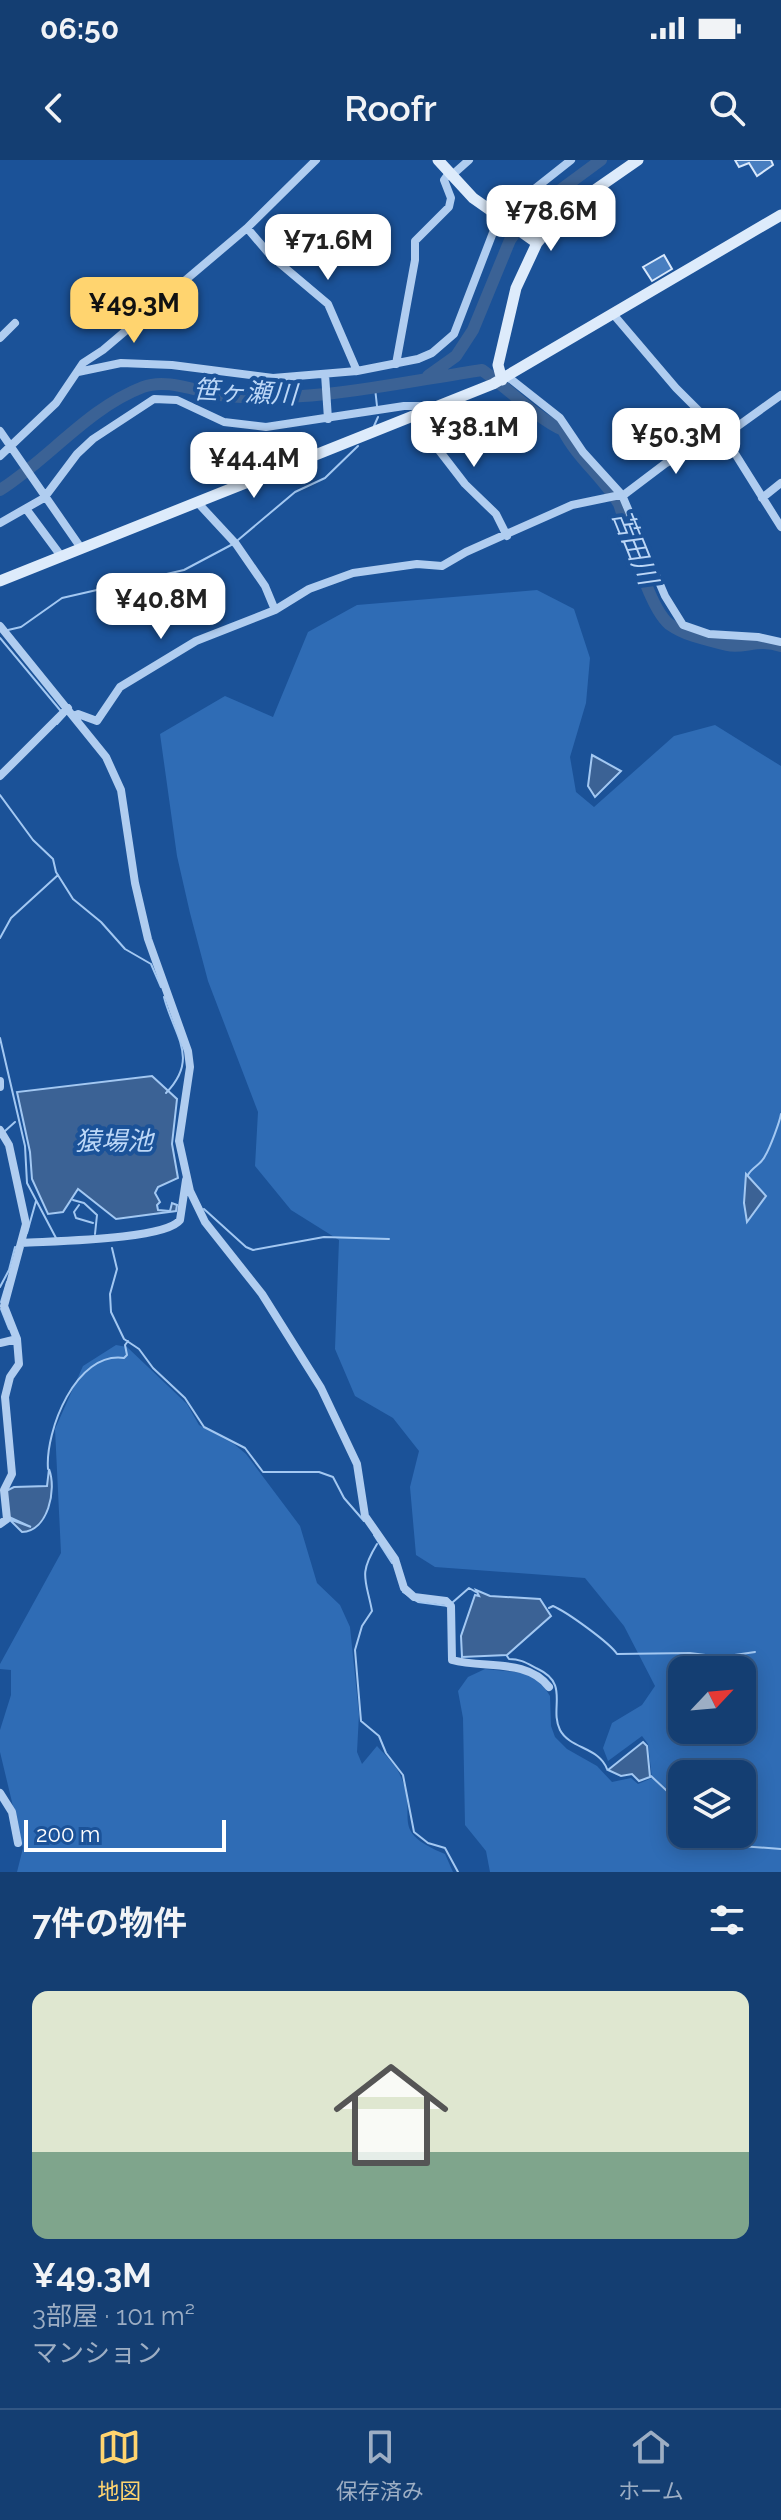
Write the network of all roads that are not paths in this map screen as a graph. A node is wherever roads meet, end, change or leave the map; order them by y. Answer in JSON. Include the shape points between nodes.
{"nodes":[{"id":1,"x":316,"y":160,"type":"edge"},
{"id":2,"x":438,"y":160,"type":"edge"},
{"id":3,"x":469,"y":160,"type":"edge"},
{"id":4,"x":571,"y":160,"type":"edge"},
{"id":5,"x":638,"y":160,"type":"edge"},
{"id":6,"x":450,"y":175,"type":"junction"},
{"id":7,"x":500,"y":218,"type":"junction"},
{"id":8,"x":780,"y":218,"type":"edge"},
{"id":9,"x":247,"y":228,"type":"junction"},
{"id":10,"x":534,"y":241,"type":"junction"},
{"id":11,"x":613,"y":314,"type":"junction"},
{"id":12,"x":15,"y":323,"type":"dead end"},
{"id":13,"x":0,"y":338,"type":"edge"},
{"id":14,"x":396,"y":364,"type":"junction"},
{"id":15,"x":357,"y":371,"type":"junction"},
{"id":16,"x":78,"y":372,"type":"junction"},
{"id":17,"x":325,"y":376,"type":"junction"},
{"id":18,"x":501,"y":380,"type":"junction"},
{"id":19,"x":781,"y":395,"type":"edge"},
{"id":20,"x":424,"y":413,"type":"junction"},
{"id":21,"x":328,"y":419,"type":"junction"},
{"id":22,"x":1,"y":433,"type":"edge"},
{"id":23,"x":724,"y":436,"type":"junction"},
{"id":24,"x":13,"y":448,"type":"junction"},
{"id":25,"x":0,"y":456,"type":"edge"},
{"id":26,"x":780,"y":485,"type":"edge"},
{"id":27,"x":620,"y":496,"type":"junction"},
{"id":28,"x":44,"y":498,"type":"junction"},
{"id":29,"x":762,"y":498,"type":"junction"},
{"id":30,"x":198,"y":503,"type":"junction"},
{"id":31,"x":27,"y":510,"type":"junction"},
{"id":32,"x":0,"y":523,"type":"edge"},
{"id":33,"x":781,"y":527,"type":"edge"},
{"id":34,"x":507,"y":536,"type":"junction"},
{"id":35,"x":81,"y":548,"type":"junction"},
{"id":36,"x":61,"y":556,"type":"junction"},
{"id":37,"x":0,"y":581,"type":"edge"},
{"id":38,"x":275,"y":610,"type":"junction"},
{"id":39,"x":3,"y":630,"type":"edge"},
{"id":40,"x":781,"y":642,"type":"edge"},
{"id":41,"x":67,"y":713,"type":"junction"},
{"id":42,"x":0,"y":776,"type":"edge"},
{"id":43,"x":0,"y":1130,"type":"edge"},
{"id":44,"x":186,"y":1180,"type":"junction"},
{"id":45,"x":23,"y":1239,"type":"junction"},
{"id":46,"x":17,"y":1339,"type":"junction"},
{"id":47,"x":0,"y":1343,"type":"edge"},
{"id":48,"x":0,"y":1524,"type":"edge"},
{"id":49,"x":549,"y":1687,"type":"dead end"},
{"id":50,"x":0,"y":1793,"type":"edge"},
{"id":51,"x":18,"y":1843,"type":"dead end"}],
"edges":[{"from":1,"to":9,"type":"street"},
{"from":2,"to":6,"type":"street"},
{"from":3,"to":6,"type":"street"},
{"from":4,"to":7,"type":"street"},
{"from":5,"to":10,"type":"street","via":[[563,212]]},
{"from":6,"to":7,"type":"street"},
{"from":6,"to":14,"type":"street","via":[[444,180],[449,207],[415,241]]},
{"from":7,"to":10,"type":"street"},
{"from":7,"to":14,"type":"street","via":[[454,334],[432,353]]},
{"from":8,"to":11,"type":"street"},
{"from":9,"to":15,"type":"street","via":[[328,304]]},
{"from":9,"to":16,"type":"street"},
{"from":10,"to":18,"type":"street","via":[[516,288],[498,365]]},
{"from":11,"to":18,"type":"street"},
{"from":11,"to":23,"type":"street"},
{"from":12,"to":13,"type":"street"},
{"from":14,"to":15,"type":"street"},
{"from":15,"to":17,"type":"street"},
{"from":16,"to":17,"type":"street","via":[[121,363],[273,378]]},
{"from":16,"to":24,"type":"street"},
{"from":17,"to":21,"type":"street"},
{"from":18,"to":20,"type":"street"},
{"from":18,"to":27,"type":"street","via":[[560,418]]},
{"from":19,"to":23,"type":"street"},
{"from":20,"to":21,"type":"street","via":[[425,406],[404,406]]},
{"from":20,"to":30,"type":"street"},
{"from":20,"to":34,"type":"street","via":[[438,449],[496,514]]},
{"from":21,"to":28,"type":"street","via":[[246,426],[224,422],[177,400],[154,399],[93,439]]},
{"from":22,"to":24,"type":"street"},
{"from":23,"to":27,"type":"street","via":[[675,458]]},
{"from":23,"to":29,"type":"street"},
{"from":24,"to":25,"type":"street"},
{"from":24,"to":28,"type":"street"},
{"from":26,"to":29,"type":"street"},
{"from":27,"to":34,"type":"street","via":[[572,505]]},
{"from":27,"to":40,"type":"street","via":[[683,625],[709,634]]},
{"from":28,"to":31,"type":"street"},
{"from":28,"to":35,"type":"street"},
{"from":29,"to":33,"type":"street"},
{"from":30,"to":35,"type":"street"},
{"from":30,"to":38,"type":"street","via":[[235,543]]},
{"from":31,"to":32,"type":"street"},
{"from":31,"to":36,"type":"street"},
{"from":34,"to":38,"type":"street","via":[[442,566],[353,573],[309,589]]},
{"from":35,"to":36,"type":"street"},
{"from":36,"to":37,"type":"street"},
{"from":38,"to":41,"type":"street","via":[[165,657],[120,687],[97,721]]},
{"from":39,"to":41,"type":"street"},
{"from":41,"to":42,"type":"street"},
{"from":41,"to":44,"type":"street","via":[[106,757],[119,782],[148,939],[188,1051],[179,1129]]},
{"from":43,"to":45,"type":"street","via":[[24,1204]]},
{"from":44,"to":45,"type":"street","via":[[180,1220],[172,1228],[96,1239]]},
{"from":44,"to":49,"type":"street","via":[[205,1222],[262,1294],[321,1388],[357,1464],[365,1516],[395,1559],[404,1588],[421,1600],[449,1604],[452,1660],[534,1672]]},
{"from":45,"to":46,"type":"street","via":[[4,1306]]},
{"from":46,"to":47,"type":"street"},
{"from":46,"to":48,"type":"street","via":[[19,1364],[5,1397],[12,1474],[4,1490],[7,1519]]},
{"from":50,"to":51,"type":"street","via":[[12,1812]]}]}
